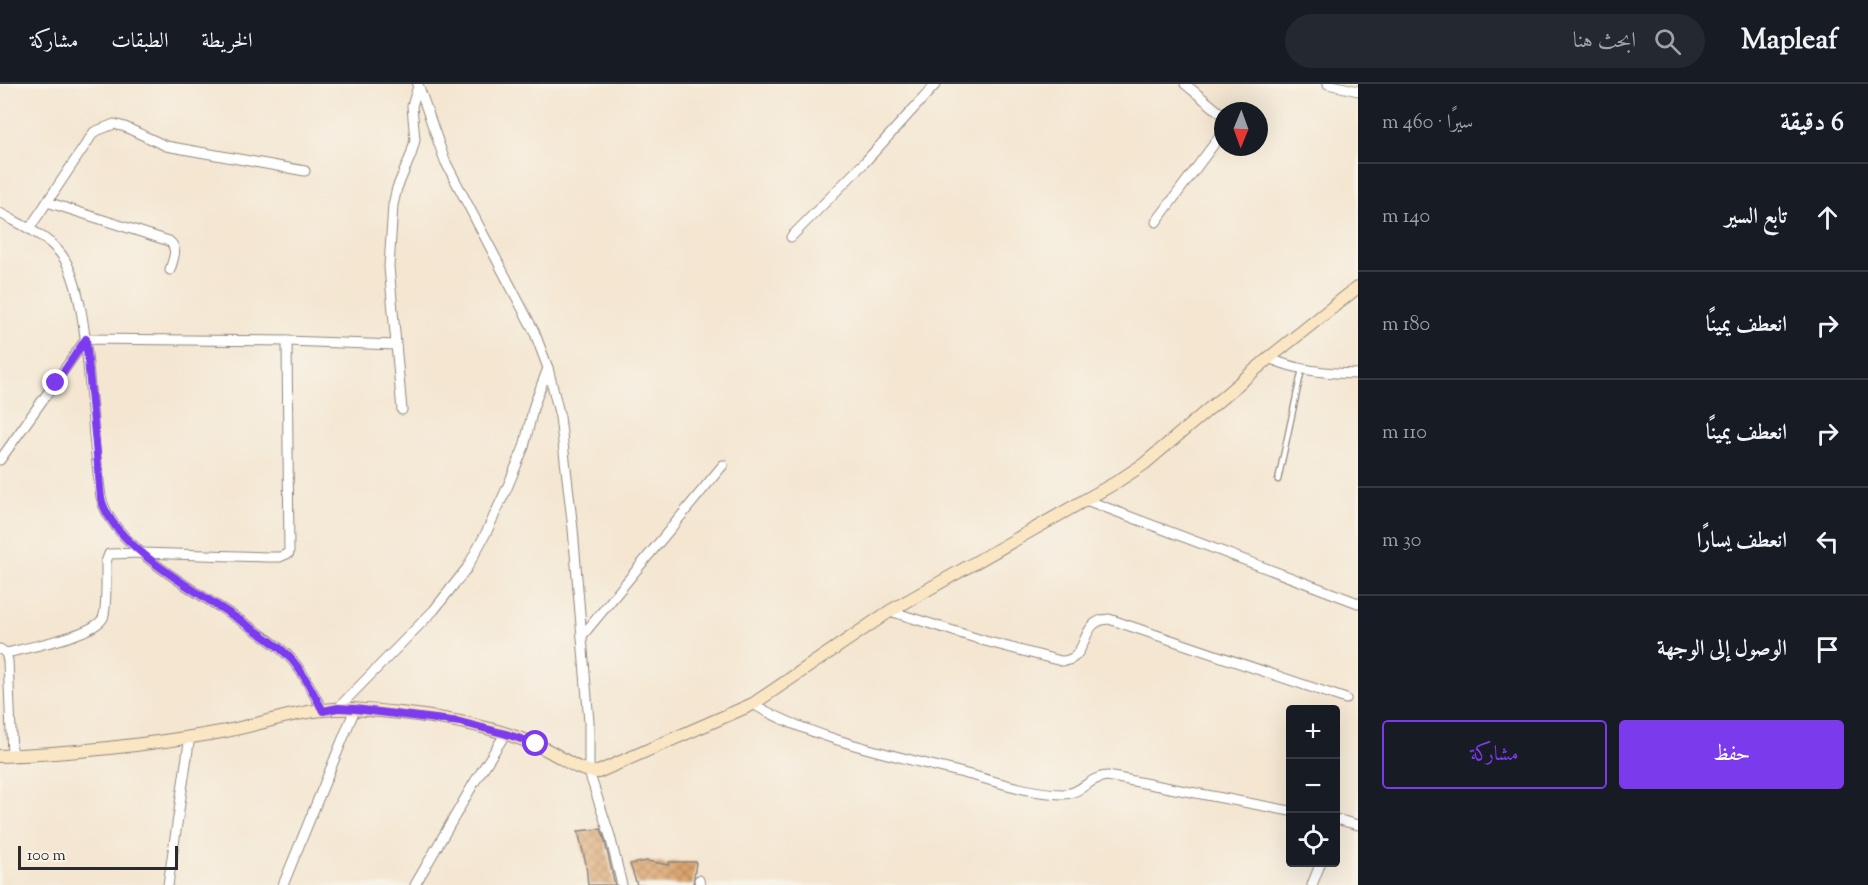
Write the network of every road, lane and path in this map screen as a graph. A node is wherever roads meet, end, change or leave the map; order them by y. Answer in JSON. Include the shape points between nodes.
{"nodes":[{"id":1,"x":936,"y":84,"type":"edge"},
{"id":2,"x":1185,"y":84,"type":"edge"},
{"id":3,"x":1328,"y":84,"type":"edge"},
{"id":4,"x":418,"y":85,"type":"edge"},
{"id":5,"x":1358,"y":91,"type":"edge"},
{"id":6,"x":1214,"y":108,"type":"edge"},
{"id":7,"x":1214,"y":144,"type":"edge"},
{"id":8,"x":305,"y":171,"type":"dead end"},
{"id":9,"x":47,"y":202,"type":"junction"},
{"id":10,"x":0,"y":213,"type":"edge"},
{"id":11,"x":1156,"y":222,"type":"dead end"},
{"id":12,"x":29,"y":229,"type":"junction"},
{"id":13,"x":791,"y":237,"type":"dead end"},
{"id":14,"x":170,"y":270,"type":"dead end"},
{"id":15,"x":1358,"y":287,"type":"edge"},
{"id":16,"x":86,"y":339,"type":"junction"},
{"id":17,"x":287,"y":341,"type":"junction"},
{"id":18,"x":395,"y":345,"type":"junction"},
{"id":19,"x":1269,"y":358,"type":"junction"},
{"id":20,"x":548,"y":368,"type":"junction"},
{"id":21,"x":1302,"y":369,"type":"junction"},
{"id":22,"x":1358,"y":374,"type":"edge"},
{"id":23,"x":402,"y":410,"type":"dead end"},
{"id":24,"x":0,"y":460,"type":"edge"},
{"id":25,"x":723,"y":465,"type":"dead end"},
{"id":26,"x":1278,"y":480,"type":"dead end"},
{"id":27,"x":1086,"y":500,"type":"junction"},
{"id":28,"x":141,"y":553,"type":"junction"},
{"id":29,"x":1358,"y":603,"type":"edge"},
{"id":30,"x":890,"y":611,"type":"junction"},
{"id":31,"x":582,"y":636,"type":"junction"},
{"id":32,"x":3,"y":651,"type":"edge"},
{"id":33,"x":1346,"y":699,"type":"dead end"},
{"id":34,"x":753,"y":704,"type":"junction"},
{"id":35,"x":338,"y":708,"type":"junction"},
{"id":36,"x":355,"y":709,"type":"junction"},
{"id":37,"x":323,"y":711,"type":"junction"},
{"id":38,"x":506,"y":734,"type":"junction"},
{"id":39,"x":190,"y":736,"type":"junction"},
{"id":40,"x":6,"y":755,"type":"edge"},
{"id":41,"x":589,"y":772,"type":"junction"},
{"id":42,"x":1286,"y":810,"type":"edge"},
{"id":43,"x":1340,"y":822,"type":"edge"},
{"id":44,"x":1358,"y":825,"type":"edge"},
{"id":45,"x":1319,"y":867,"type":"edge"},
{"id":46,"x":168,"y":885,"type":"edge"},
{"id":47,"x":283,"y":885,"type":"edge"},
{"id":48,"x":415,"y":885,"type":"edge"},
{"id":49,"x":622,"y":885,"type":"edge"},
{"id":50,"x":1312,"y":885,"type":"edge"}],
"edges":[{"from":1,"to":13,"type":"street"},
{"from":2,"to":6,"type":"street"},
{"from":3,"to":5,"type":"street"},
{"from":4,"to":18,"type":"street","via":[[412,113],[415,140],[393,206],[389,267]]},
{"from":4,"to":20,"type":"street","via":[[445,161],[534,331]]},
{"from":7,"to":11,"type":"street"},
{"from":8,"to":9,"type":"street","via":[[166,146],[114,124],[94,132]]},
{"from":9,"to":12,"type":"street"},
{"from":9,"to":14,"type":"street","via":[[169,241],[175,250]]},
{"from":10,"to":12,"type":"street"},
{"from":12,"to":16,"type":"street","via":[[52,245],[69,268]]},
{"from":15,"to":19,"type":"street"},
{"from":16,"to":17,"type":"street"},
{"from":16,"to":24,"type":"street"},
{"from":16,"to":28,"type":"street","via":[[103,508]]},
{"from":17,"to":18,"type":"street"},
{"from":17,"to":28,"type":"street","via":[[290,552],[274,557]]},
{"from":18,"to":23,"type":"street"},
{"from":19,"to":21,"type":"street"},
{"from":19,"to":27,"type":"street","via":[[1144,464]]},
{"from":20,"to":31,"type":"street","via":[[560,417]]},
{"from":20,"to":35,"type":"street","via":[[524,447],[467,568],[434,610]]},
{"from":21,"to":22,"type":"street"},
{"from":21,"to":26,"type":"lane"},
{"from":25,"to":31,"type":"street"},
{"from":27,"to":29,"type":"street"},
{"from":27,"to":30,"type":"street"},
{"from":28,"to":32,"type":"street","via":[[106,557],[104,617],[97,625],[69,637]]},
{"from":28,"to":37,"type":"street","via":[[284,651]]},
{"from":30,"to":33,"type":"street","via":[[1061,661],[1077,656],[1093,624],[1109,619]]},
{"from":30,"to":34,"type":"street"},
{"from":31,"to":41,"type":"street"},
{"from":32,"to":40,"type":"street","via":[[8,661]]},
{"from":34,"to":41,"type":"street","via":[[598,772]]},
{"from":34,"to":42,"type":"street","via":[[807,729],[1022,788],[1065,794],[1107,776]]},
{"from":35,"to":36,"type":"street"},
{"from":35,"to":37,"type":"street"},
{"from":36,"to":38,"type":"street","via":[[460,722]]},
{"from":36,"to":47,"type":"street"},
{"from":37,"to":39,"type":"street"},
{"from":38,"to":41,"type":"street","via":[[536,744]]},
{"from":38,"to":48,"type":"street"},
{"from":39,"to":40,"type":"street","via":[[116,748]]},
{"from":39,"to":46,"type":"street"},
{"from":41,"to":49,"type":"street"},
{"from":43,"to":44,"type":"street"},
{"from":45,"to":50,"type":"street"}]}
